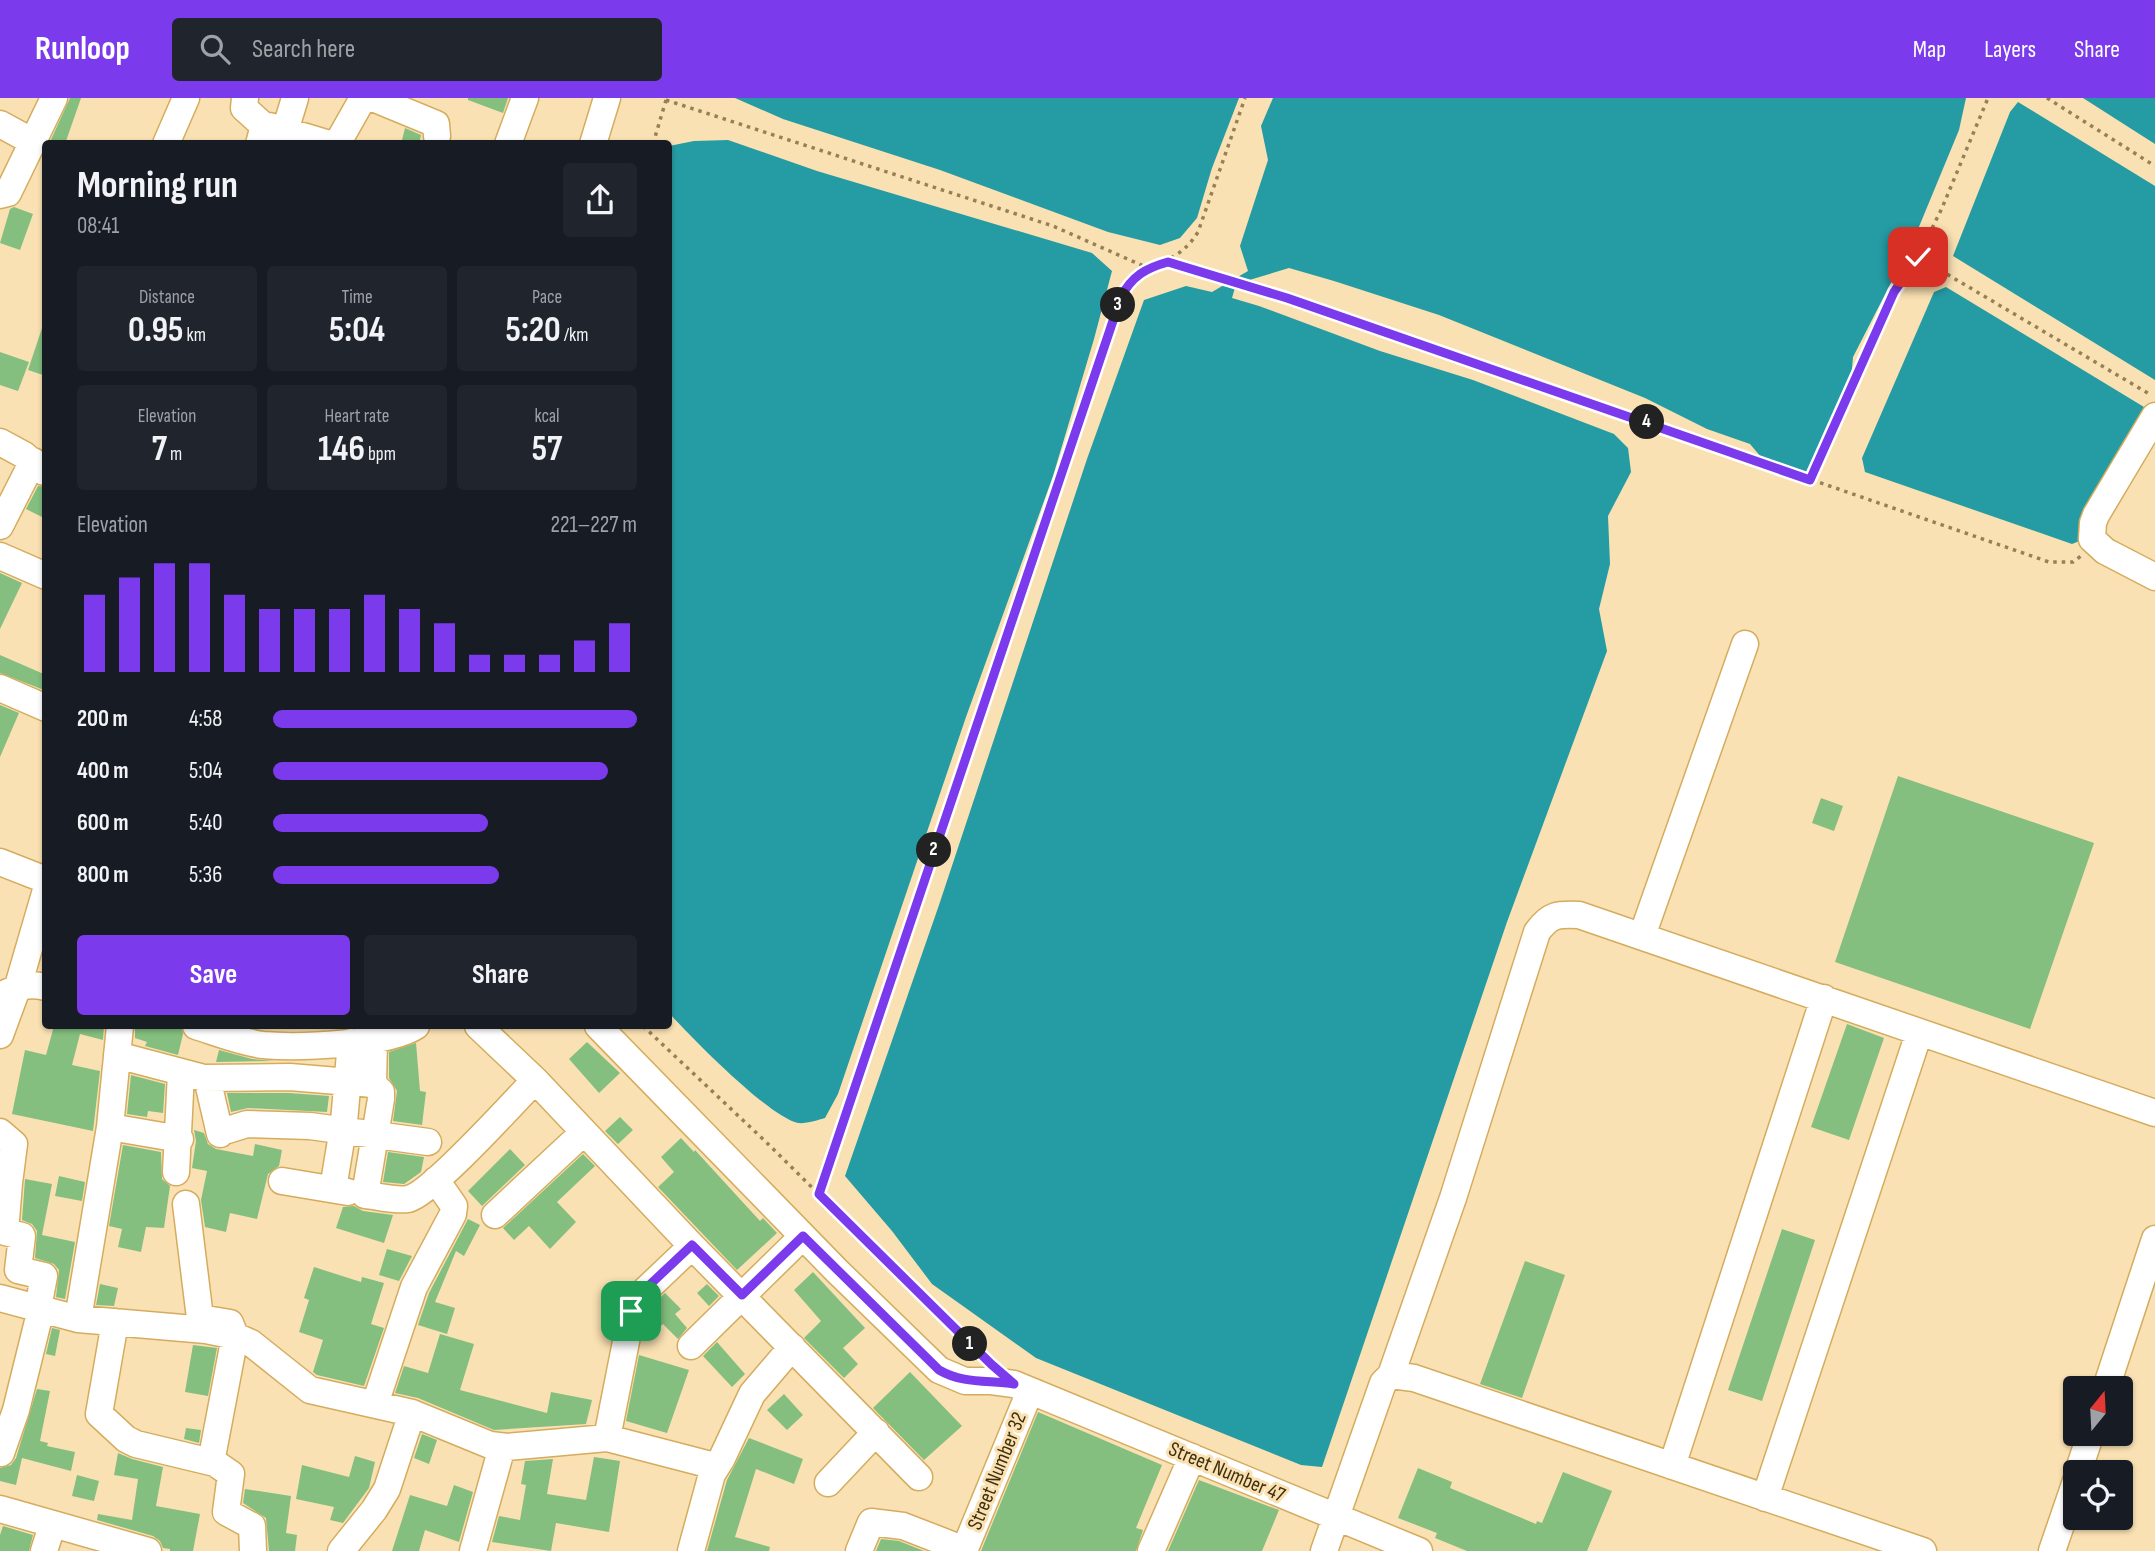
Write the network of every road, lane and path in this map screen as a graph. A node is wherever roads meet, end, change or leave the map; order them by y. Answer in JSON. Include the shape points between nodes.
{"nodes":[{"id":1,"x":54,"y":98,"type":"edge"},
{"id":2,"x":186,"y":98,"type":"edge"},
{"id":3,"x":245,"y":98,"type":"edge"},
{"id":4,"x":295,"y":98,"type":"edge"},
{"id":5,"x":363,"y":98,"type":"edge"},
{"id":6,"x":373,"y":98,"type":"edge"},
{"id":7,"x":525,"y":98,"type":"edge"},
{"id":8,"x":607,"y":98,"type":"edge"},
{"id":9,"x":1245,"y":98,"type":"edge"},
{"id":10,"x":1988,"y":98,"type":"edge"},
{"id":11,"x":2047,"y":98,"type":"edge"},
{"id":12,"x":667,"y":99,"type":"edge"},
{"id":13,"x":0,"y":124,"type":"edge"},
{"id":14,"x":269,"y":134,"type":"edge"},
{"id":15,"x":168,"y":140,"type":"edge"},
{"id":16,"x":306,"y":140,"type":"edge"},
{"id":17,"x":339,"y":140,"type":"edge"},
{"id":18,"x":442,"y":140,"type":"edge"},
{"id":19,"x":509,"y":140,"type":"edge"},
{"id":20,"x":594,"y":140,"type":"edge"},
{"id":21,"x":654,"y":140,"type":"edge"},
{"id":22,"x":33,"y":142,"type":"junction"},
{"id":23,"x":2155,"y":166,"type":"edge"},
{"id":24,"x":0,"y":195,"type":"edge"},
{"id":25,"x":1918,"y":257,"type":"junction"},
{"id":26,"x":1168,"y":262,"type":"junction"},
{"id":27,"x":1148,"y":268,"type":"junction"},
{"id":28,"x":2155,"y":398,"type":"edge"},
{"id":29,"x":2155,"y":416,"type":"edge"},
{"id":30,"x":0,"y":442,"type":"edge"},
{"id":31,"x":39,"y":467,"type":"edge"},
{"id":32,"x":1810,"y":480,"type":"junction"},
{"id":33,"x":0,"y":526,"type":"edge"},
{"id":34,"x":2097,"y":545,"type":"junction"},
{"id":35,"x":0,"y":556,"type":"edge"},
{"id":36,"x":42,"y":574,"type":"edge"},
{"id":37,"x":2155,"y":577,"type":"edge"},
{"id":38,"x":1745,"y":644,"type":"dead end"},
{"id":39,"x":0,"y":688,"type":"edge"},
{"id":40,"x":42,"y":706,"type":"edge"},
{"id":41,"x":0,"y":862,"type":"edge"},
{"id":42,"x":42,"y":878,"type":"edge"},
{"id":43,"x":42,"y":901,"type":"edge"},
{"id":44,"x":1642,"y":936,"type":"junction"},
{"id":45,"x":42,"y":986,"type":"edge"},
{"id":46,"x":9,"y":990,"type":"edge"},
{"id":47,"x":1824,"y":998,"type":"junction"},
{"id":48,"x":120,"y":1029,"type":"edge"},
{"id":49,"x":206,"y":1029,"type":"edge"},
{"id":50,"x":325,"y":1029,"type":"edge"},
{"id":51,"x":411,"y":1029,"type":"edge"},
{"id":52,"x":481,"y":1029,"type":"edge"},
{"id":53,"x":601,"y":1029,"type":"edge"},
{"id":54,"x":646,"y":1029,"type":"edge"},
{"id":55,"x":1919,"y":1033,"type":"junction"},
{"id":56,"x":0,"y":1035,"type":"edge"},
{"id":57,"x":362,"y":1041,"type":"junction"},
{"id":58,"x":308,"y":1045,"type":"junction"},
{"id":59,"x":117,"y":1055,"type":"junction"},
{"id":60,"x":194,"y":1076,"type":"junction"},
{"id":61,"x":535,"y":1080,"type":"junction"},
{"id":62,"x":360,"y":1084,"type":"junction"},
{"id":63,"x":2155,"y":1113,"type":"edge"},
{"id":64,"x":110,"y":1127,"type":"junction"},
{"id":65,"x":0,"y":1132,"type":"edge"},
{"id":66,"x":342,"y":1132,"type":"junction"},
{"id":67,"x":584,"y":1132,"type":"junction"},
{"id":68,"x":375,"y":1135,"type":"junction"},
{"id":69,"x":180,"y":1139,"type":"junction"},
{"id":70,"x":428,"y":1142,"type":"dead end"},
{"id":71,"x":176,"y":1172,"type":"dead end"},
{"id":72,"x":436,"y":1180,"type":"junction"},
{"id":73,"x":282,"y":1181,"type":"dead end"},
{"id":74,"x":819,"y":1194,"type":"junction"},
{"id":75,"x":186,"y":1204,"type":"dead end"},
{"id":76,"x":495,"y":1215,"type":"dead end"},
{"id":77,"x":803,"y":1236,"type":"junction"},
{"id":78,"x":2155,"y":1238,"type":"edge"},
{"id":79,"x":692,"y":1245,"type":"junction"},
{"id":80,"x":742,"y":1295,"type":"junction"},
{"id":81,"x":0,"y":1298,"type":"edge"},
{"id":82,"x":39,"y":1308,"type":"junction"},
{"id":83,"x":78,"y":1319,"type":"junction"},
{"id":84,"x":115,"y":1322,"type":"junction"},
{"id":85,"x":235,"y":1336,"type":"junction"},
{"id":86,"x":691,"y":1346,"type":"dead end"},
{"id":87,"x":792,"y":1347,"type":"junction"},
{"id":88,"x":1391,"y":1375,"type":"junction"},
{"id":89,"x":2110,"y":1376,"type":"edge"},
{"id":90,"x":1026,"y":1389,"type":"junction"},
{"id":91,"x":375,"y":1404,"type":"junction"},
{"id":92,"x":412,"y":1413,"type":"junction"},
{"id":93,"x":876,"y":1432,"type":"junction"},
{"id":94,"x":607,"y":1438,"type":"junction"},
{"id":95,"x":502,"y":1447,"type":"junction"},
{"id":96,"x":0,"y":1454,"type":"edge"},
{"id":97,"x":1192,"y":1457,"type":"junction"},
{"id":98,"x":215,"y":1464,"type":"junction"},
{"id":99,"x":1672,"y":1466,"type":"junction"},
{"id":100,"x":712,"y":1474,"type":"junction"},
{"id":101,"x":919,"y":1477,"type":"dead end"},
{"id":102,"x":828,"y":1483,"type":"dead end"},
{"id":103,"x":1765,"y":1498,"type":"junction"},
{"id":104,"x":0,"y":1510,"type":"edge"},
{"id":105,"x":1337,"y":1518,"type":"junction"},
{"id":106,"x":2063,"y":1519,"type":"edge"},
{"id":107,"x":52,"y":1526,"type":"junction"},
{"id":108,"x":96,"y":1544,"type":"edge"},
{"id":109,"x":964,"y":1550,"type":"edge"},
{"id":110,"x":44,"y":1551,"type":"edge"},
{"id":111,"x":148,"y":1551,"type":"edge"},
{"id":112,"x":253,"y":1551,"type":"edge"},
{"id":113,"x":341,"y":1551,"type":"edge"},
{"id":114,"x":475,"y":1551,"type":"edge"},
{"id":115,"x":691,"y":1551,"type":"edge"},
{"id":116,"x":859,"y":1551,"type":"edge"},
{"id":117,"x":1151,"y":1551,"type":"edge"},
{"id":118,"x":1324,"y":1551,"type":"edge"},
{"id":119,"x":1419,"y":1551,"type":"edge"},
{"id":120,"x":1923,"y":1551,"type":"edge"},
{"id":121,"x":2052,"y":1551,"type":"edge"}],
"edges":[{"from":1,"to":22,"type":"street"},
{"from":2,"to":15,"type":"street"},
{"from":3,"to":14,"type":"street","via":[[244,108]]},
{"from":4,"to":14,"type":"street"},
{"from":5,"to":17,"type":"street"},
{"from":6,"to":18,"type":"street","via":[[436,124]]},
{"from":7,"to":19,"type":"street"},
{"from":8,"to":20,"type":"street"},
{"from":9,"to":26,"type":"path","via":[[1198,232],[1182,253]]},
{"from":10,"to":25,"type":"path"},
{"from":11,"to":23,"type":"path"},
{"from":12,"to":21,"type":"path"},
{"from":12,"to":27,"type":"path","via":[[1053,226]]},
{"from":13,"to":22,"type":"street"},
{"from":14,"to":16,"type":"street"},
{"from":22,"to":24,"type":"street","via":[[8,193]]},
{"from":25,"to":28,"type":"path"},
{"from":25,"to":32,"type":"path","via":[[1894,292]]},
{"from":26,"to":27,"type":"path"},
{"from":26,"to":32,"type":"path","via":[[1287,298]]},
{"from":27,"to":74,"type":"path","via":[[1121,297]]},
{"from":29,"to":34,"type":"street","via":[[2096,515],[2092,539]]},
{"from":30,"to":31,"type":"street"},
{"from":31,"to":33,"type":"street"},
{"from":32,"to":34,"type":"path","via":[[2049,562],[2073,562]]},
{"from":34,"to":37,"type":"street"},
{"from":35,"to":36,"type":"street"},
{"from":38,"to":44,"type":"street"},
{"from":39,"to":40,"type":"street"},
{"from":41,"to":42,"type":"street"},
{"from":43,"to":46,"type":"street"},
{"from":44,"to":47,"type":"street"},
{"from":44,"to":88,"type":"street","via":[[1579,915],[1559,914],[1537,932]]},
{"from":45,"to":46,"type":"street","via":[[28,984]]},
{"from":46,"to":56,"type":"street"},
{"from":47,"to":55,"type":"street"},
{"from":47,"to":99,"type":"street"},
{"from":48,"to":59,"type":"street"},
{"from":49,"to":58,"type":"street","via":[[254,1043]]},
{"from":50,"to":58,"type":"street"},
{"from":51,"to":57,"type":"street"},
{"from":52,"to":61,"type":"street"},
{"from":53,"to":77,"type":"street","name":"Street Number 47"},
{"from":54,"to":74,"type":"path"},
{"from":55,"to":63,"type":"street"},
{"from":55,"to":103,"type":"street"},
{"from":57,"to":58,"type":"street"},
{"from":57,"to":62,"type":"street"},
{"from":59,"to":60,"type":"street"},
{"from":59,"to":64,"type":"street"},
{"from":60,"to":62,"type":"street","via":[[290,1077]]},
{"from":60,"to":66,"type":"street","via":[[220,1133],[247,1124]]},
{"from":60,"to":69,"type":"street"},
{"from":61,"to":67,"type":"street"},
{"from":61,"to":72,"type":"street"},
{"from":62,"to":66,"type":"street"},
{"from":62,"to":68,"type":"street","via":[[381,1092]]},
{"from":64,"to":69,"type":"street"},
{"from":64,"to":83,"type":"street"},
{"from":65,"to":82,"type":"street","via":[[14,1144],[5,1232],[22,1236],[18,1270],[44,1276]]},
{"from":66,"to":68,"type":"street"},
{"from":66,"to":73,"type":"street","via":[[345,1191]]},
{"from":67,"to":76,"type":"street"},
{"from":67,"to":79,"type":"street"},
{"from":68,"to":70,"type":"street"},
{"from":68,"to":72,"type":"street","via":[[365,1195],[409,1199]]},
{"from":69,"to":71,"type":"street"},
{"from":72,"to":91,"type":"street","via":[[454,1206],[453,1214],[414,1287]]},
{"from":74,"to":90,"type":"path","via":[[981,1355]]},
{"from":75,"to":85,"type":"street","via":[[200,1318],[230,1323]]},
{"from":77,"to":80,"type":"street"},
{"from":77,"to":90,"type":"street","name":"Street Number 47","via":[[939,1370],[964,1381]]},
{"from":78,"to":89,"type":"street"},
{"from":79,"to":80,"type":"street"},
{"from":79,"to":94,"type":"street","via":[[634,1301]]},
{"from":80,"to":86,"type":"street"},
{"from":80,"to":87,"type":"street"},
{"from":81,"to":82,"type":"street"},
{"from":82,"to":83,"type":"street"},
{"from":82,"to":96,"type":"street","via":[[16,1410]]},
{"from":83,"to":84,"type":"street"},
{"from":84,"to":85,"type":"street"},
{"from":84,"to":98,"type":"street","via":[[99,1414],[135,1444]]},
{"from":85,"to":91,"type":"street","via":[[251,1343],[310,1390]]},
{"from":85,"to":98,"type":"street","via":[[212,1457]]},
{"from":87,"to":93,"type":"street"},
{"from":87,"to":100,"type":"street","via":[[752,1394]]},
{"from":88,"to":99,"type":"street","via":[[1414,1378]]},
{"from":88,"to":105,"type":"street","via":[[1384,1382]]},
{"from":90,"to":97,"type":"street","name":"Street Number 47"},
{"from":90,"to":109,"type":"street","name":"Street Number 32"},
{"from":91,"to":92,"type":"street"},
{"from":92,"to":95,"type":"street"},
{"from":92,"to":113,"type":"street","via":[[387,1489]]},
{"from":93,"to":101,"type":"street"},
{"from":93,"to":102,"type":"street"},
{"from":94,"to":95,"type":"street"},
{"from":94,"to":100,"type":"street","via":[[706,1463]]},
{"from":95,"to":114,"type":"street"},
{"from":97,"to":105,"type":"street","name":"Street Number 47"},
{"from":97,"to":117,"type":"street"},
{"from":98,"to":112,"type":"street","via":[[231,1474],[226,1512],[253,1526]]},
{"from":99,"to":103,"type":"street"},
{"from":100,"to":115,"type":"street"},
{"from":103,"to":120,"type":"street"},
{"from":104,"to":107,"type":"street"},
{"from":105,"to":118,"type":"street"},
{"from":105,"to":119,"type":"street","name":"Street Number 47"},
{"from":106,"to":121,"type":"street"},
{"from":107,"to":108,"type":"street"},
{"from":107,"to":110,"type":"street"},
{"from":108,"to":111,"type":"street"},
{"from":109,"to":116,"type":"street","via":[[903,1525],[871,1522]]}]}
